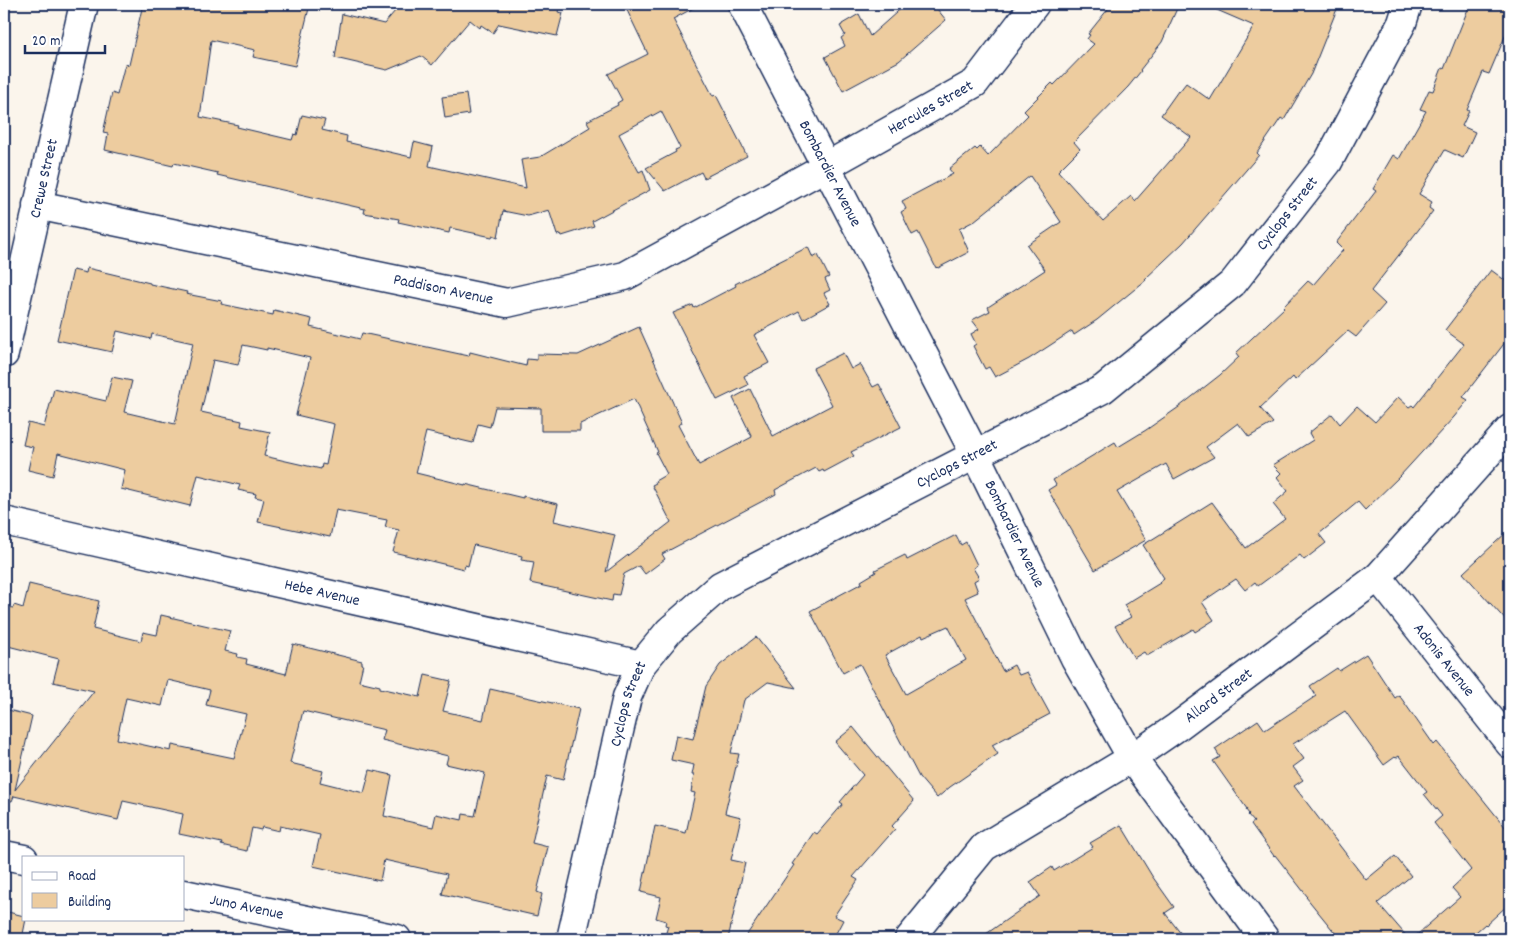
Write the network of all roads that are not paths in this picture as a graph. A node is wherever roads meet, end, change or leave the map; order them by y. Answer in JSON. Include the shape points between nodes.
{"nodes":[{"id":1,"x":84,"y":4,"type":"edge"},
{"id":2,"x":742,"y":4,"type":"edge"},
{"id":3,"x":1035,"y":4,"type":"edge"},
{"id":4,"x":1408,"y":4,"type":"edge"},
{"id":5,"x":827,"y":166,"type":"junction"},
{"id":6,"x":37,"y":205,"type":"junction"},
{"id":7,"x":5,"y":340,"type":"edge"},
{"id":8,"x":1510,"y":429,"type":"edge"},
{"id":9,"x":976,"y":454,"type":"junction"},
{"id":10,"x":4,"y":521,"type":"edge"},
{"id":11,"x":1378,"y":577,"type":"junction"},
{"id":12,"x":641,"y":665,"type":"junction"},
{"id":13,"x":1510,"y":744,"type":"edge"},
{"id":14,"x":1132,"y":758,"type":"junction"},
{"id":15,"x":4,"y":855,"type":"edge"},
{"id":16,"x":22,"y":859,"type":"edge"},
{"id":17,"x":185,"y":894,"type":"edge"},
{"id":18,"x":397,"y":939,"type":"edge"},
{"id":19,"x":571,"y":939,"type":"edge"},
{"id":20,"x":909,"y":939,"type":"edge"},
{"id":21,"x":1265,"y":939,"type":"edge"}],
"edges":[{"from":1,"to":6,"type":"street","name":"Crewe Street"},
{"from":2,"to":5,"type":"street","name":"Bombardier Avenue"},
{"from":3,"to":5,"type":"street","name":"Hercules Street","via":[[975,82]]},
{"from":4,"to":9,"type":"street","name":"Cyclops Street","via":[[1402,23],[1328,162],[1234,283],[1104,389]]},
{"from":5,"to":6,"type":"street","name":"Paddison Avenue","via":[[625,276],[507,303]]},
{"from":5,"to":9,"type":"street","name":"Bombardier Avenue"},
{"from":6,"to":7,"type":"street","name":"Crewe Street"},
{"from":8,"to":11,"type":"street","name":"Allard Street"},
{"from":9,"to":12,"type":"street","name":"Cyclops Street","via":[[720,586],[669,631]]},
{"from":9,"to":14,"type":"street","name":"Bombardier Avenue","via":[[1075,658]]},
{"from":10,"to":12,"type":"street","name":"Hebe Avenue"},
{"from":11,"to":13,"type":"street","name":"Adonis Avenue"},
{"from":11,"to":14,"type":"street","name":"Allard Street"},
{"from":12,"to":19,"type":"street","name":"Cyclops Street","via":[[627,697]]},
{"from":14,"to":20,"type":"street","name":"Allard Street","via":[[984,846]]},
{"from":14,"to":21,"type":"street","name":"Bombardier Avenue"},
{"from":15,"to":16,"type":"street"},
{"from":17,"to":18,"type":"street","name":"Juno Avenue"}]}
